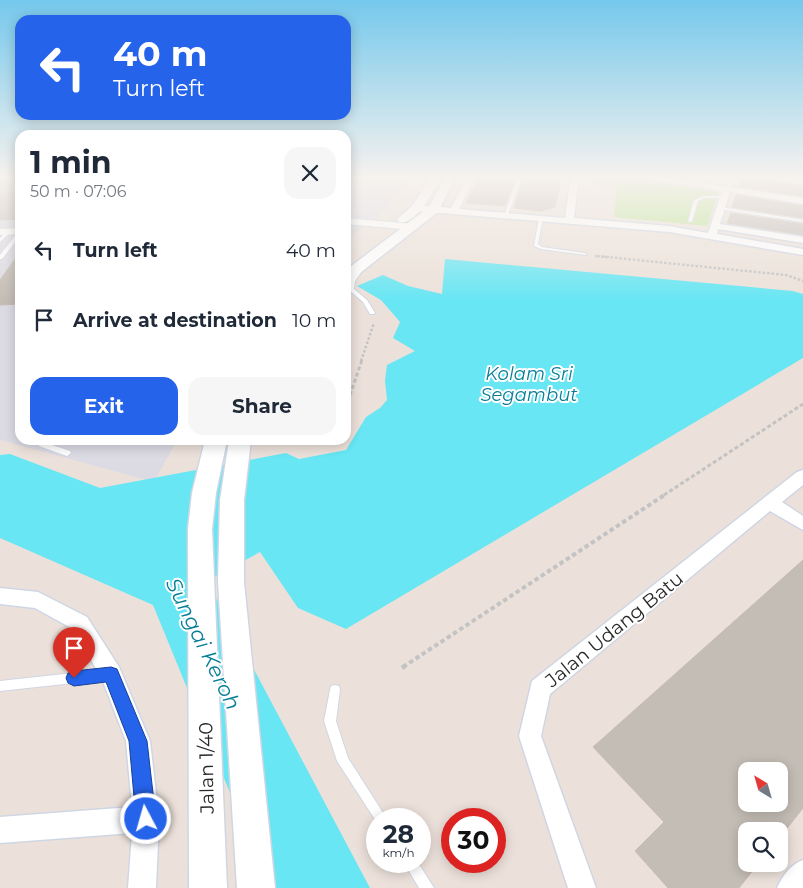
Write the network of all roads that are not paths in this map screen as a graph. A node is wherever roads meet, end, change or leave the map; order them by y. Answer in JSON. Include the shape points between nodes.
{"nodes":[{"id":1,"x":405,"y":217,"type":"edge"},
{"id":2,"x":424,"y":217,"type":"edge"},
{"id":3,"x":534,"y":217,"type":"edge"},
{"id":4,"x":570,"y":217,"type":"edge"},
{"id":5,"x":691,"y":217,"type":"edge"},
{"id":6,"x":717,"y":217,"type":"edge"},
{"id":7,"x":780,"y":217,"type":"edge"},
{"id":8,"x":541,"y":218,"type":"junction"},
{"id":9,"x":351,"y":221,"type":"edge"},
{"id":10,"x":569,"y":221,"type":"junction"},
{"id":11,"x":690,"y":221,"type":"dead end"},
{"id":12,"x":803,"y":221,"type":"edge"},
{"id":13,"x":395,"y":225,"type":"junction"},
{"id":14,"x":714,"y":226,"type":"junction"},
{"id":15,"x":412,"y":227,"type":"junction"},
{"id":16,"x":12,"y":234,"type":"edge"},
{"id":17,"x":712,"y":236,"type":"junction"},
{"id":18,"x":803,"y":240,"type":"edge"},
{"id":19,"x":0,"y":241,"type":"edge"},
{"id":20,"x":803,"y":252,"type":"edge"},
{"id":21,"x":584,"y":254,"type":"road end"},
{"id":22,"x":351,"y":257,"type":"edge"},
{"id":23,"x":0,"y":258,"type":"edge"},
{"id":24,"x":365,"y":262,"type":"junction"},
{"id":25,"x":351,"y":273,"type":"edge"},
{"id":26,"x":372,"y":313,"type":"road end"},
{"id":27,"x":45,"y":445,"type":"edge"},
{"id":28,"x":215,"y":445,"type":"edge"},
{"id":29,"x":239,"y":445,"type":"edge"},
{"id":30,"x":67,"y":453,"type":"dead end"},
{"id":31,"x":803,"y":476,"type":"edge"},
{"id":32,"x":770,"y":502,"type":"junction"},
{"id":33,"x":803,"y":524,"type":"edge"},
{"id":34,"x":0,"y":596,"type":"edge"},
{"id":35,"x":111,"y":674,"type":"junction"},
{"id":36,"x":0,"y":686,"type":"edge"},
{"id":37,"x":335,"y":690,"type":"dead end"},
{"id":38,"x":374,"y":808,"type":"edge"},
{"id":39,"x":146,"y":819,"type":"junction"},
{"id":40,"x":0,"y":830,"type":"edge"},
{"id":41,"x":417,"y":873,"type":"edge"},
{"id":42,"x":803,"y":873,"type":"edge"},
{"id":43,"x":142,"y":888,"type":"edge"},
{"id":44,"x":208,"y":888,"type":"edge"},
{"id":45,"x":256,"y":888,"type":"edge"},
{"id":46,"x":427,"y":888,"type":"edge"},
{"id":47,"x":582,"y":888,"type":"edge"},
{"id":48,"x":791,"y":888,"type":"edge"}],
"edges":[{"from":1,"to":13,"type":"main road"},
{"from":2,"to":15,"type":"main road"},
{"from":3,"to":8,"type":"street"},
{"from":4,"to":10,"type":"street"},
{"from":5,"to":11,"type":"lane"},
{"from":6,"to":14,"type":"street"},
{"from":7,"to":12,"type":"lane"},
{"from":8,"to":10,"type":"street"},
{"from":8,"to":21,"type":"lane","via":[[536,245]]},
{"from":9,"to":13,"type":"street"},
{"from":10,"to":17,"type":"street","via":[[670,229]]},
{"from":13,"to":15,"type":"street"},
{"from":13,"to":22,"type":"main road"},
{"from":14,"to":17,"type":"street"},
{"from":14,"to":18,"type":"street"},
{"from":15,"to":24,"type":"main road"},
{"from":16,"to":19,"type":"lane"},
{"from":16,"to":23,"type":"lane"},
{"from":17,"to":20,"type":"street"},
{"from":24,"to":25,"type":"main road"},
{"from":24,"to":26,"type":"lane","via":[[352,281],[351,290],[365,301]]},
{"from":27,"to":30,"type":"lane"},
{"from":28,"to":44,"type":"main road","name":"Jalan 1/40","via":[[200,529]]},
{"from":29,"to":45,"type":"main road","via":[[232,500],[231,582]]},
{"from":31,"to":32,"type":"street","name":"Jalan Udang Batu"},
{"from":32,"to":33,"type":"street"},
{"from":32,"to":47,"type":"street","name":"Jalan Udang Batu","via":[[540,688],[530,736]]},
{"from":34,"to":35,"type":"street","via":[[38,600],[80,623]]},
{"from":35,"to":36,"type":"lane"},
{"from":35,"to":39,"type":"street","via":[[138,741]]},
{"from":37,"to":38,"type":"lane","via":[[330,721],[343,761]]},
{"from":39,"to":40,"type":"street"},
{"from":39,"to":43,"type":"street"},
{"from":41,"to":46,"type":"lane"},
{"from":42,"to":48,"type":"street"}]}
